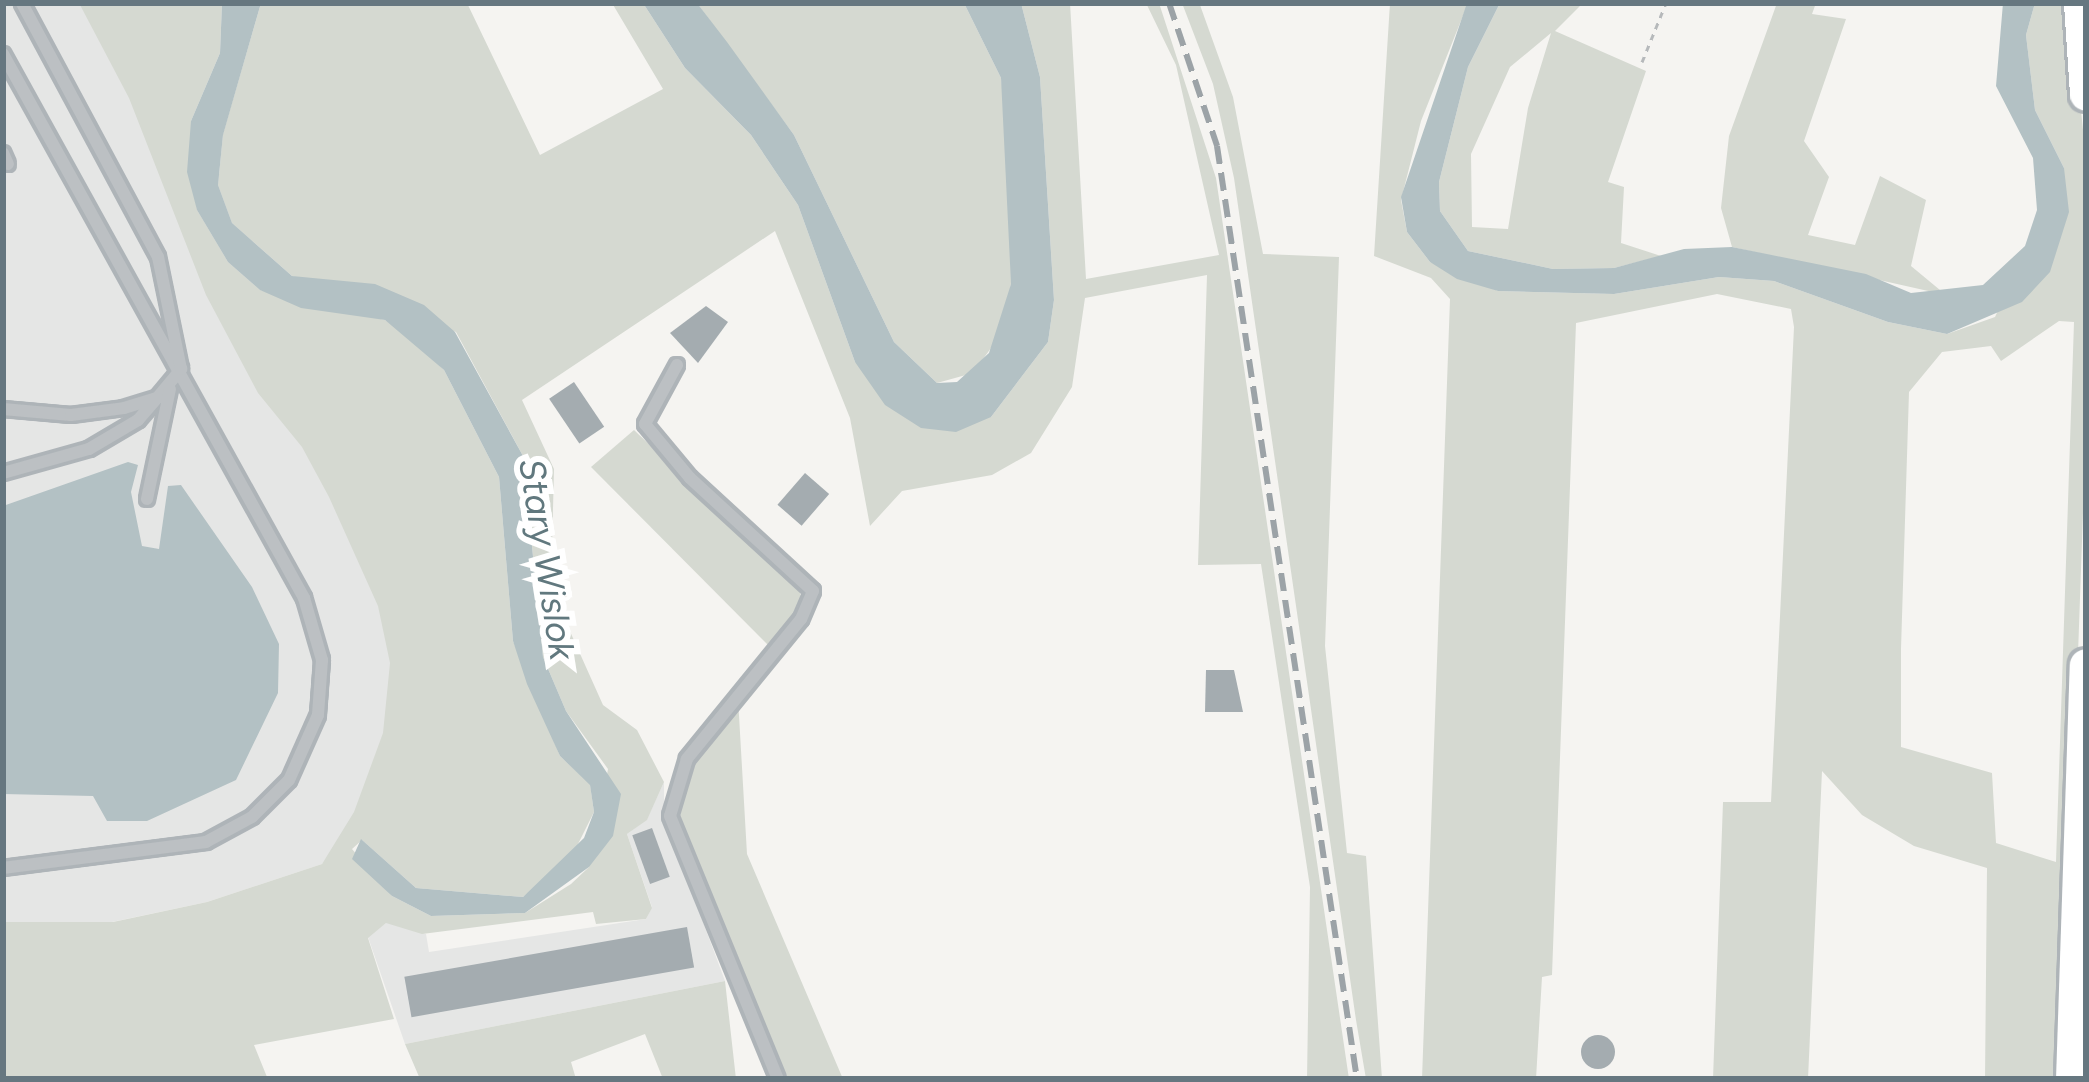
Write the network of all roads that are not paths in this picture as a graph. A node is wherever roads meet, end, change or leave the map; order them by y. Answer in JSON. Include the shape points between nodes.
{"nodes":[{"id":1,"x":22,"y":3,"type":"edge"},
{"id":2,"x":2080,"y":3,"type":"edge"},
{"id":3,"x":3,"y":54,"type":"edge"},
{"id":4,"x":2086,"y":94,"type":"edge"},
{"id":5,"x":677,"y":365,"type":"dead end"},
{"id":6,"x":181,"y":369,"type":"junction"},
{"id":7,"x":172,"y":383,"type":"junction"},
{"id":8,"x":157,"y":398,"type":"junction"},
{"id":9,"x":3,"y":409,"type":"edge"},
{"id":10,"x":3,"y":473,"type":"edge"},
{"id":11,"x":147,"y":499,"type":"dead end"},
{"id":12,"x":2086,"y":665,"type":"edge"},
{"id":13,"x":3,"y":868,"type":"edge"},
{"id":14,"x":778,"y":1079,"type":"edge"},
{"id":15,"x":2072,"y":1079,"type":"edge"}],
"edges":[{"from":1,"to":6,"type":"lane","via":[[158,257]]},
{"from":2,"to":4,"type":"street"},
{"from":3,"to":6,"type":"lane"},
{"from":5,"to":14,"type":"lane","via":[[645,424],[690,478],[814,591],[801,619],[687,759],[670,816]]},
{"from":6,"to":7,"type":"lane"},
{"from":6,"to":13,"type":"lane","via":[[304,598],[322,660],[318,716],[289,780],[252,817],[206,842]]},
{"from":7,"to":8,"type":"lane"},
{"from":7,"to":11,"type":"lane"},
{"from":8,"to":9,"type":"lane","via":[[70,415]]},
{"from":8,"to":10,"type":"lane","via":[[138,420],[89,448]]},
{"from":12,"to":15,"type":"street"}]}
